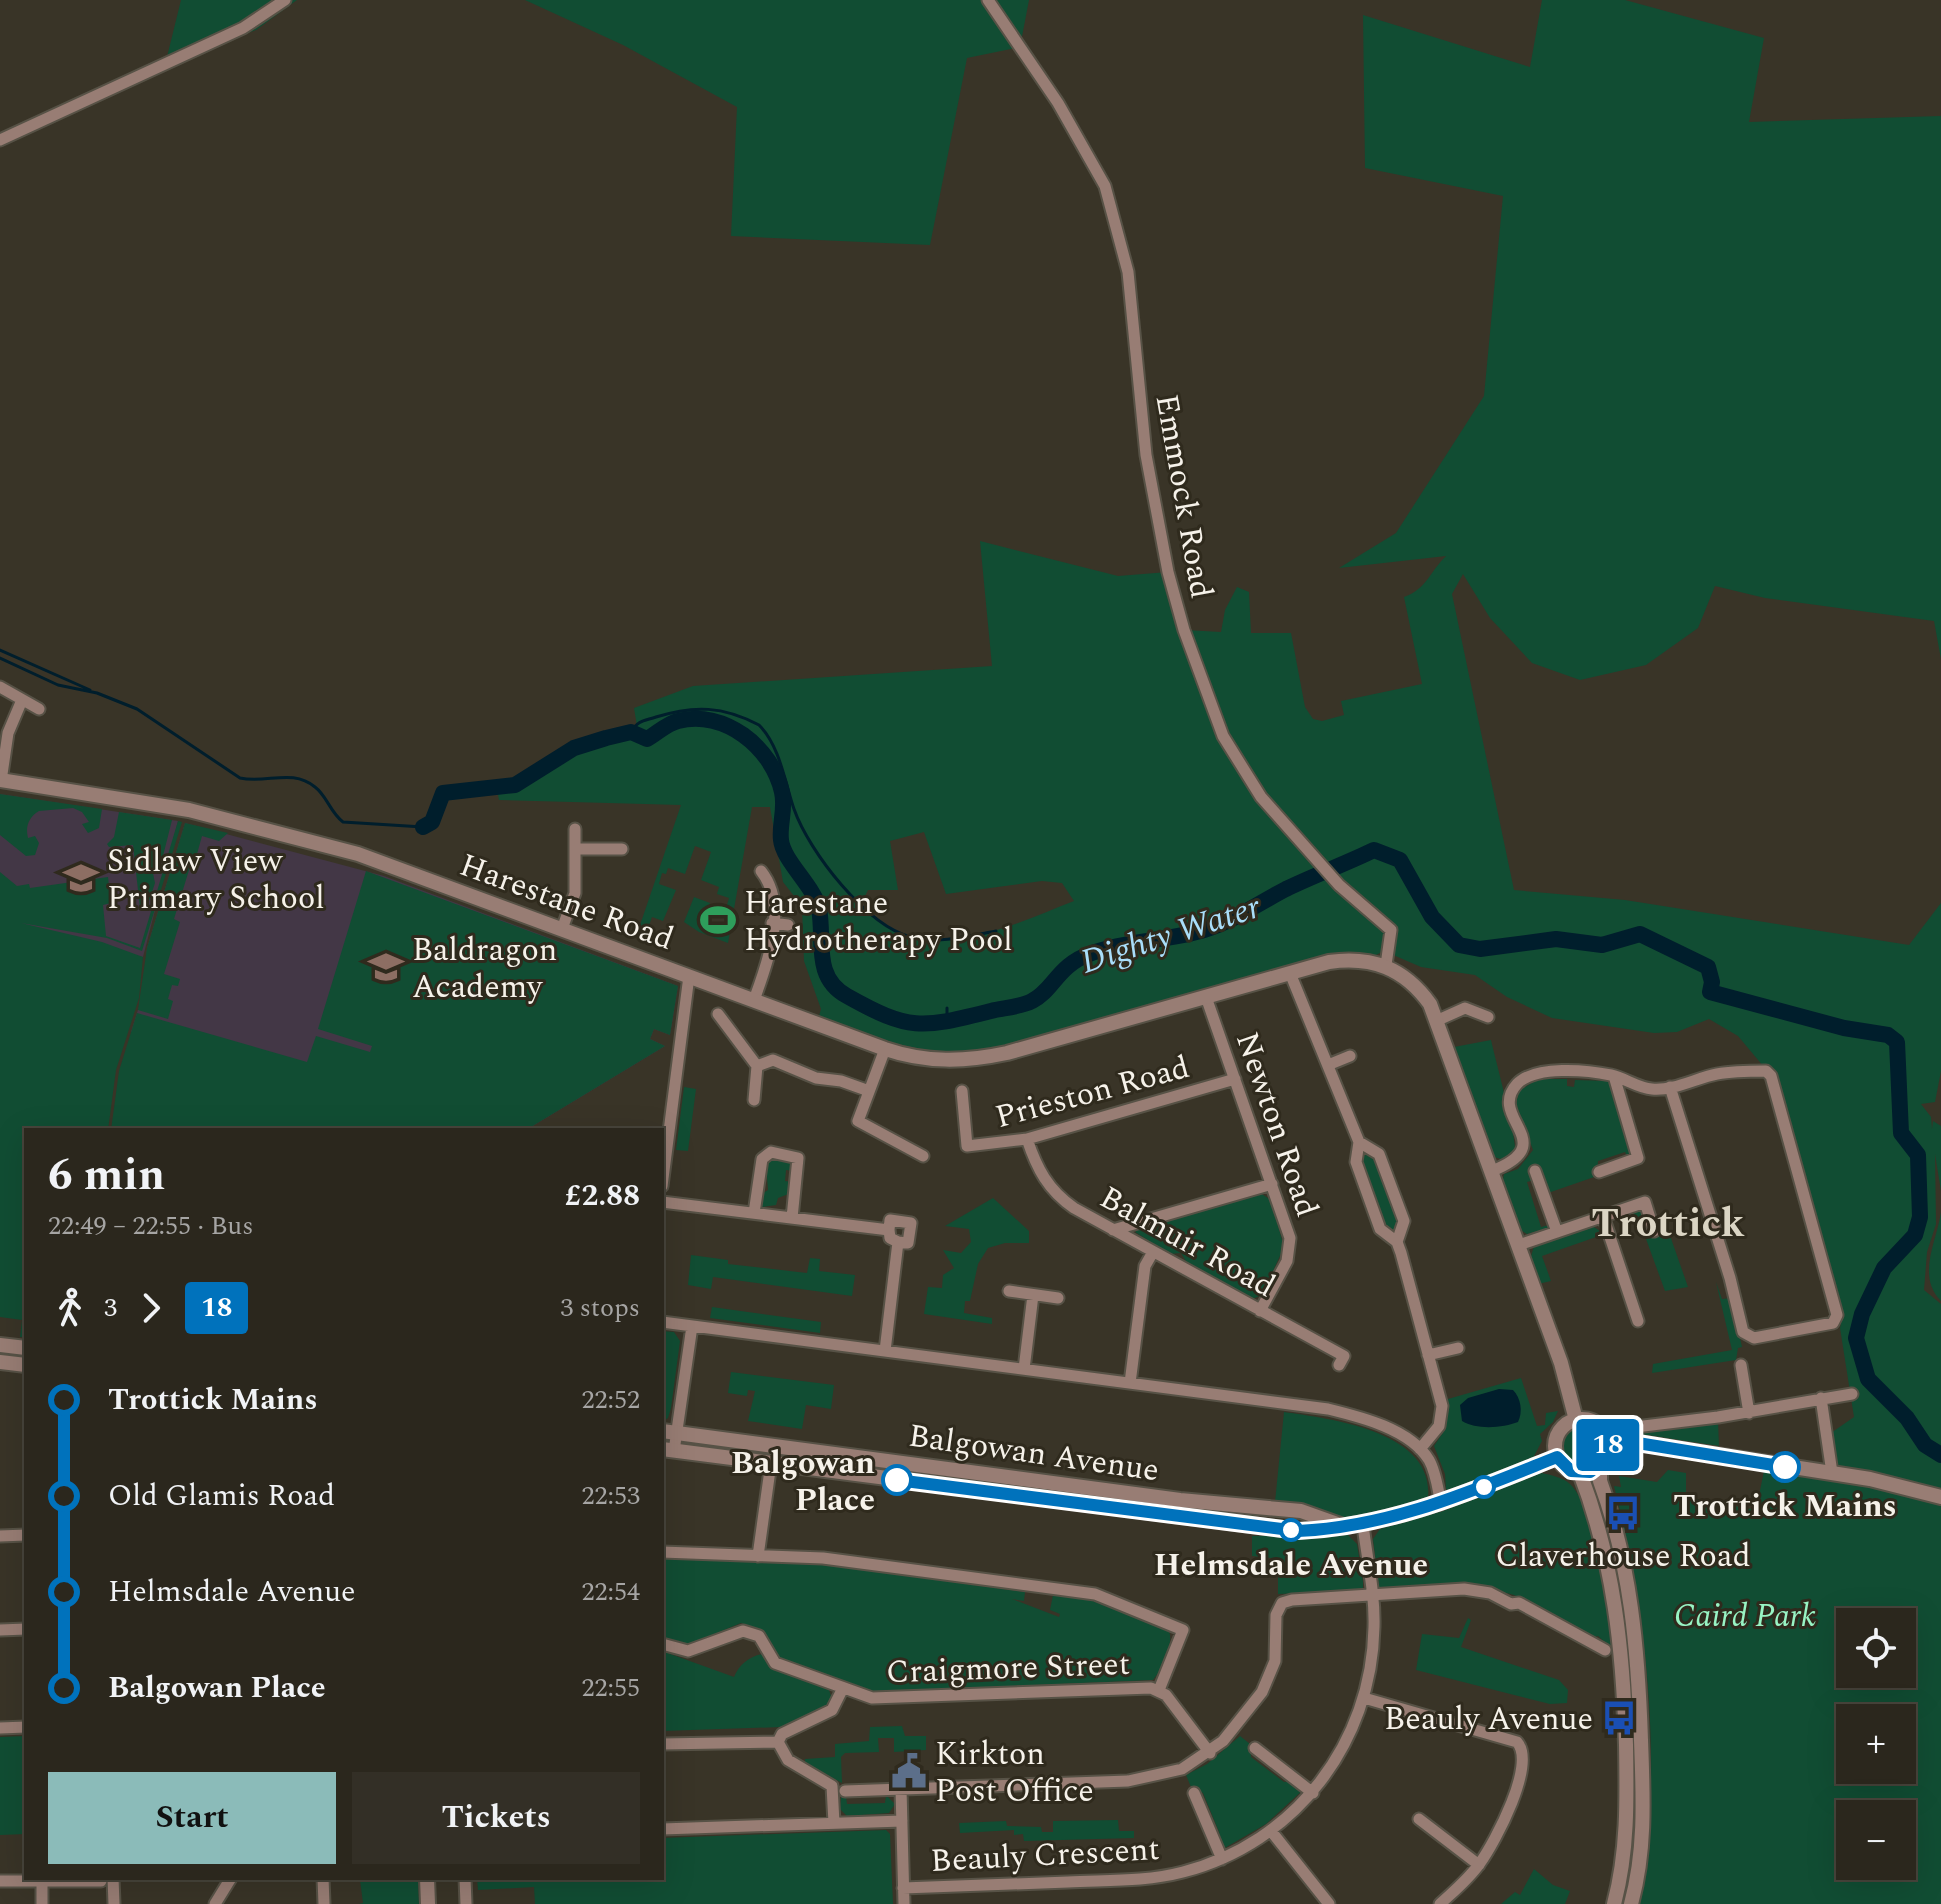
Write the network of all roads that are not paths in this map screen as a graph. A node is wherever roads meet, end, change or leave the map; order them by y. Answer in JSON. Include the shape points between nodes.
{"nodes":[{"id":1,"x":285,"y":0,"type":"edge"},
{"id":2,"x":988,"y":0,"type":"edge"},
{"id":3,"x":0,"y":140,"type":"edge"},
{"id":4,"x":0,"y":687,"type":"edge"},
{"id":5,"x":22,"y":700,"type":"junction"},
{"id":6,"x":39,"y":709,"type":"dead end"},
{"id":7,"x":0,"y":780,"type":"edge"},
{"id":8,"x":575,"y":829,"type":"dead end"},
{"id":9,"x":575,"y":849,"type":"junction"},
{"id":10,"x":622,"y":849,"type":"dead end"},
{"id":11,"x":761,"y":871,"type":"dead end"},
{"id":12,"x":772,"y":923,"type":"junction"},
{"id":13,"x":788,"y":925,"type":"dead end"},
{"id":14,"x":562,"y":929,"type":"junction"},
{"id":15,"x":1386,"y":965,"type":"junction"},
{"id":16,"x":1290,"y":973,"type":"junction"},
{"id":17,"x":689,"y":976,"type":"junction"},
{"id":18,"x":1206,"y":997,"type":"junction"},
{"id":19,"x":754,"y":1000,"type":"junction"},
{"id":20,"x":718,"y":1014,"type":"dead end"},
{"id":21,"x":1488,"y":1017,"type":"dead end"},
{"id":22,"x":1436,"y":1021,"type":"junction"},
{"id":23,"x":885,"y":1049,"type":"junction"},
{"id":24,"x":1350,"y":1056,"type":"dead end"},
{"id":25,"x":1328,"y":1065,"type":"junction"},
{"id":26,"x":757,"y":1066,"type":"junction"},
{"id":27,"x":1614,"y":1076,"type":"junction"},
{"id":28,"x":1235,"y":1079,"type":"junction"},
{"id":29,"x":1670,"y":1087,"type":"junction"},
{"id":30,"x":869,"y":1091,"type":"junction"},
{"id":31,"x":962,"y":1091,"type":"dead end"},
{"id":32,"x":754,"y":1100,"type":"dead end"},
{"id":33,"x":665,"y":1133,"type":"edge"},
{"id":34,"x":1027,"y":1139,"type":"junction"},
{"id":35,"x":1359,"y":1142,"type":"junction"},
{"id":36,"x":923,"y":1156,"type":"dead end"},
{"id":37,"x":1492,"y":1171,"type":"junction"},
{"id":38,"x":1535,"y":1171,"type":"dead end"},
{"id":39,"x":1599,"y":1172,"type":"dead end"},
{"id":40,"x":1272,"y":1184,"type":"junction"},
{"id":41,"x":664,"y":1202,"type":"edge"},
{"id":42,"x":754,"y":1213,"type":"junction"},
{"id":43,"x":1603,"y":1216,"type":"junction"},
{"id":44,"x":792,"y":1218,"type":"junction"},
{"id":45,"x":889,"y":1230,"type":"junction"},
{"id":46,"x":1113,"y":1230,"type":"junction"},
{"id":47,"x":1654,"y":1231,"type":"dead end"},
{"id":48,"x":1557,"y":1232,"type":"junction"},
{"id":49,"x":898,"y":1242,"type":"junction"},
{"id":50,"x":1397,"y":1242,"type":"junction"},
{"id":51,"x":1519,"y":1245,"type":"junction"},
{"id":52,"x":1153,"y":1252,"type":"junction"},
{"id":53,"x":1009,"y":1291,"type":"dead end"},
{"id":54,"x":1033,"y":1295,"type":"junction"},
{"id":55,"x":1058,"y":1298,"type":"dead end"},
{"id":56,"x":1260,"y":1311,"type":"junction"},
{"id":57,"x":1638,"y":1321,"type":"dead end"},
{"id":58,"x":664,"y":1322,"type":"edge"},
{"id":59,"x":692,"y":1326,"type":"junction"},
{"id":60,"x":0,"y":1345,"type":"edge"},
{"id":61,"x":24,"y":1348,"type":"edge"},
{"id":62,"x":1458,"y":1348,"type":"dead end"},
{"id":63,"x":885,"y":1351,"type":"junction"},
{"id":64,"x":1428,"y":1355,"type":"junction"},
{"id":65,"x":0,"y":1362,"type":"edge"},
{"id":66,"x":24,"y":1365,"type":"edge"},
{"id":67,"x":1339,"y":1365,"type":"dead end"},
{"id":68,"x":1741,"y":1365,"type":"dead end"},
{"id":69,"x":1024,"y":1369,"type":"junction"},
{"id":70,"x":1130,"y":1383,"type":"junction"},
{"id":71,"x":1852,"y":1394,"type":"dead end"},
{"id":72,"x":1821,"y":1398,"type":"junction"},
{"id":73,"x":1749,"y":1413,"type":"junction"},
{"id":74,"x":1576,"y":1420,"type":"junction"},
{"id":75,"x":670,"y":1432,"type":"edge"},
{"id":76,"x":1609,"y":1438,"type":"junction"},
{"id":77,"x":1420,"y":1449,"type":"junction"},
{"id":78,"x":668,"y":1450,"type":"edge"},
{"id":79,"x":1557,"y":1457,"type":"junction"},
{"id":80,"x":771,"y":1463,"type":"junction"},
{"id":81,"x":1600,"y":1466,"type":"junction"},
{"id":82,"x":1580,"y":1473,"type":"junction"},
{"id":83,"x":1832,"y":1473,"type":"junction"},
{"id":84,"x":1941,"y":1497,"type":"edge"},
{"id":85,"x":1441,"y":1504,"type":"junction"},
{"id":86,"x":1255,"y":1509,"type":"junction"},
{"id":87,"x":1363,"y":1525,"type":"junction"},
{"id":88,"x":1255,"y":1527,"type":"junction"},
{"id":89,"x":1344,"y":1527,"type":"junction"},
{"id":90,"x":24,"y":1535,"type":"edge"},
{"id":91,"x":0,"y":1536,"type":"edge"},
{"id":92,"x":664,"y":1552,"type":"edge"},
{"id":93,"x":758,"y":1556,"type":"junction"},
{"id":94,"x":1373,"y":1594,"type":"junction"},
{"id":95,"x":24,"y":1629,"type":"edge"},
{"id":96,"x":0,"y":1630,"type":"edge"},
{"id":97,"x":664,"y":1645,"type":"edge"},
{"id":98,"x":1601,"y":1645,"type":"dead end"},
{"id":99,"x":843,"y":1688,"type":"junction"},
{"id":100,"x":1159,"y":1690,"type":"junction"},
{"id":101,"x":1364,"y":1698,"type":"junction"},
{"id":102,"x":24,"y":1727,"type":"edge"},
{"id":103,"x":0,"y":1728,"type":"edge"},
{"id":104,"x":778,"y":1742,"type":"junction"},
{"id":105,"x":664,"y":1744,"type":"edge"},
{"id":106,"x":1255,"y":1748,"type":"dead end"},
{"id":107,"x":1210,"y":1753,"type":"junction"},
{"id":108,"x":901,"y":1789,"type":"junction"},
{"id":109,"x":839,"y":1791,"type":"junction"},
{"id":110,"x":1194,"y":1793,"type":"dead end"},
{"id":111,"x":1313,"y":1793,"type":"junction"},
{"id":112,"x":1419,"y":1819,"type":"dead end"},
{"id":113,"x":902,"y":1821,"type":"junction"},
{"id":114,"x":834,"y":1823,"type":"junction"},
{"id":115,"x":664,"y":1829,"type":"edge"},
{"id":116,"x":1271,"y":1831,"type":"junction"},
{"id":117,"x":1222,"y":1859,"type":"junction"},
{"id":118,"x":1479,"y":1865,"type":"junction"},
{"id":119,"x":113,"y":1880,"type":"edge"},
{"id":120,"x":230,"y":1880,"type":"edge"},
{"id":121,"x":323,"y":1880,"type":"edge"},
{"id":122,"x":427,"y":1880,"type":"edge"},
{"id":123,"x":465,"y":1880,"type":"edge"},
{"id":124,"x":0,"y":1881,"type":"edge"},
{"id":125,"x":42,"y":1881,"type":"junction"},
{"id":126,"x":101,"y":1881,"type":"dead end"},
{"id":127,"x":1619,"y":1886,"type":"junction"},
{"id":128,"x":903,"y":1888,"type":"junction"},
{"id":129,"x":1633,"y":1897,"type":"edge"},
{"id":130,"x":42,"y":1904,"type":"edge"},
{"id":131,"x":114,"y":1904,"type":"edge"},
{"id":132,"x":215,"y":1904,"type":"edge"},
{"id":133,"x":324,"y":1904,"type":"edge"},
{"id":134,"x":428,"y":1904,"type":"edge"},
{"id":135,"x":466,"y":1904,"type":"edge"},
{"id":136,"x":904,"y":1904,"type":"edge"},
{"id":137,"x":1329,"y":1904,"type":"edge"},
{"id":138,"x":1440,"y":1904,"type":"edge"},
{"id":139,"x":1614,"y":1904,"type":"edge"}],
"edges":[{"from":1,"to":3,"type":"street","via":[[243,28]]},
{"from":2,"to":15,"type":"street","name":"Emmock Road","via":[[1058,103],[1105,186],[1128,272],[1146,455],[1168,572],[1223,736],[1261,797],[1339,885],[1391,930]]},
{"from":4,"to":5,"type":"street"},
{"from":5,"to":6,"type":"street"},
{"from":5,"to":7,"type":"street","via":[[8,733]]},
{"from":7,"to":14,"type":"street","name":"Harestane Road","via":[[177,808],[290,834]]},
{"from":8,"to":9,"type":"street"},
{"from":9,"to":10,"type":"street"},
{"from":9,"to":14,"type":"street","via":[[575,893]]},
{"from":11,"to":12,"type":"street","via":[[775,895]]},
{"from":12,"to":13,"type":"street"},
{"from":12,"to":19,"type":"street","via":[[767,969]]},
{"from":14,"to":17,"type":"street","name":"Harestane Road"},
{"from":15,"to":16,"type":"street","name":"Harestane Road","via":[[1350,959]]},
{"from":15,"to":22,"type":"street","via":[[1419,989]]},
{"from":16,"to":18,"type":"street","name":"Harestane Road"},
{"from":16,"to":25,"type":"street"},
{"from":17,"to":19,"type":"street","name":"Harestane Road"},
{"from":17,"to":33,"type":"street"},
{"from":18,"to":23,"type":"street","name":"Harestane Road","via":[[981,1059],[927,1059]]},
{"from":18,"to":28,"type":"street","name":"Newton Road"},
{"from":19,"to":23,"type":"street","name":"Harestane Road"},
{"from":20,"to":26,"type":"street"},
{"from":21,"to":22,"type":"street","via":[[1465,1008]]},
{"from":22,"to":37,"type":"street"},
{"from":23,"to":30,"type":"street"},
{"from":24,"to":25,"type":"street"},
{"from":25,"to":35,"type":"street"},
{"from":26,"to":30,"type":"street","via":[[782,1062],[816,1078]]},
{"from":26,"to":32,"type":"street"},
{"from":27,"to":29,"type":"street","via":[[1650,1089]]},
{"from":27,"to":37,"type":"street","via":[[1538,1072],[1524,1078],[1510,1097],[1523,1152],[1515,1162]]},
{"from":27,"to":39,"type":"street","via":[[1638,1158]]},
{"from":28,"to":34,"type":"street","name":"Prieston Road"},
{"from":28,"to":40,"type":"street","name":"Newton Road"},
{"from":29,"to":29,"type":"street","via":[[1730,1072],[1766,1071],[1771,1076],[1837,1315],[1833,1323],[1754,1338],[1743,1332]]},
{"from":30,"to":36,"type":"street","via":[[858,1121]]},
{"from":31,"to":34,"type":"street","name":"Prieston Road","via":[[967,1146]]},
{"from":34,"to":46,"type":"street","name":"Balmuir Road","via":[[1041,1176],[1058,1197]]},
{"from":35,"to":50,"type":"street","via":[[1356,1162],[1380,1229]]},
{"from":35,"to":50,"type":"street","via":[[1379,1154],[1404,1221]]},
{"from":37,"to":51,"type":"street"},
{"from":38,"to":48,"type":"street"},
{"from":40,"to":46,"type":"street"},
{"from":40,"to":56,"type":"street","name":"Newton Road","via":[[1290,1249]]},
{"from":41,"to":42,"type":"street"},
{"from":42,"to":44,"type":"street"},
{"from":42,"to":44,"type":"street","via":[[762,1159],[771,1152],[798,1158]]},
{"from":43,"to":47,"type":"street","via":[[1645,1202]]},
{"from":43,"to":48,"type":"street"},
{"from":43,"to":57,"type":"street"},
{"from":44,"to":45,"type":"street"},
{"from":45,"to":49,"type":"street"},
{"from":45,"to":49,"type":"street","via":[[890,1220],[911,1223],[908,1243]]},
{"from":46,"to":52,"type":"street","name":"Balmuir Road"},
{"from":48,"to":51,"type":"street"},
{"from":49,"to":63,"type":"street"},
{"from":50,"to":64,"type":"street"},
{"from":51,"to":74,"type":"street"},
{"from":52,"to":56,"type":"street","name":"Balmuir Road"},
{"from":52,"to":70,"type":"street","via":[[1145,1266]]},
{"from":53,"to":54,"type":"street"},
{"from":54,"to":55,"type":"street"},
{"from":54,"to":69,"type":"street"},
{"from":56,"to":67,"type":"street","name":"Balmuir Road","via":[[1344,1356]]},
{"from":58,"to":59,"type":"street"},
{"from":59,"to":63,"type":"street"},
{"from":59,"to":75,"type":"street"},
{"from":60,"to":61,"type":"street"},
{"from":62,"to":64,"type":"street"},
{"from":63,"to":69,"type":"street"},
{"from":64,"to":77,"type":"street","via":[[1442,1416]]},
{"from":65,"to":66,"type":"street"},
{"from":68,"to":73,"type":"street"},
{"from":69,"to":70,"type":"street"},
{"from":70,"to":77,"type":"street","via":[[1328,1409],[1381,1426]]},
{"from":71,"to":72,"type":"street"},
{"from":72,"to":73,"type":"street"},
{"from":72,"to":83,"type":"street"},
{"from":73,"to":76,"type":"street","via":[[1627,1428]]},
{"from":74,"to":76,"type":"street","via":[[1594,1423]]},
{"from":74,"to":79,"type":"street","via":[[1560,1431]]},
{"from":75,"to":78,"type":"street"},
{"from":75,"to":86,"type":"street","name":"Balgowan Avenue"},
{"from":76,"to":81,"type":"street"},
{"from":76,"to":83,"type":"street"},
{"from":77,"to":85,"type":"street","via":[[1430,1462]]},
{"from":78,"to":80,"type":"street","name":"Balgowan Avenue"},
{"from":79,"to":82,"type":"street","via":[[1562,1466]]},
{"from":79,"to":85,"type":"street","name":"Balgowan Avenue"},
{"from":80,"to":88,"type":"street","name":"Balgowan Avenue"},
{"from":80,"to":93,"type":"street"},
{"from":81,"to":82,"type":"street"},
{"from":81,"to":129,"type":"street","via":[[1625,1566],[1638,1661],[1644,1819]]},
{"from":82,"to":127,"type":"street","via":[[1607,1554],[1623,1662],[1627,1817]]},
{"from":83,"to":84,"type":"street"},
{"from":85,"to":87,"type":"street","name":"Balgowan Avenue"},
{"from":86,"to":88,"type":"street"},
{"from":86,"to":89,"type":"street","name":"Balgowan Avenue","via":[[1301,1511]]},
{"from":87,"to":89,"type":"street","name":"Balgowan Avenue"},
{"from":87,"to":94,"type":"street","name":"Beauly Crescent"},
{"from":88,"to":89,"type":"street","name":"Balgowan Avenue"},
{"from":90,"to":91,"type":"street"},
{"from":92,"to":93,"type":"street"},
{"from":93,"to":100,"type":"street","via":[[823,1558],[1095,1594],[1183,1630]]},
{"from":94,"to":98,"type":"street","via":[[1464,1589],[1490,1593]]},
{"from":94,"to":101,"type":"street","name":"Beauly Crescent","via":[[1372,1657]]},
{"from":94,"to":107,"type":"street","via":[[1282,1603],[1276,1615],[1275,1661],[1262,1692]]},
{"from":95,"to":96,"type":"street"},
{"from":97,"to":99,"type":"street","name":"Craigmore Street","via":[[688,1651],[743,1631],[759,1636],[775,1663]]},
{"from":99,"to":100,"type":"street","name":"Craigmore Street","via":[[872,1698]]},
{"from":99,"to":104,"type":"street","via":[[832,1710],[782,1734]]},
{"from":100,"to":107,"type":"street","name":"Craigmore Street"},
{"from":101,"to":111,"type":"street","name":"Beauly Crescent","via":[[1335,1762]]},
{"from":101,"to":118,"type":"street","via":[[1517,1742],[1522,1748],[1510,1807]]},
{"from":102,"to":103,"type":"street"},
{"from":104,"to":105,"type":"street"},
{"from":104,"to":109,"type":"street","via":[[782,1755]]},
{"from":106,"to":111,"type":"street"},
{"from":107,"to":108,"type":"street","via":[[1182,1769],[1128,1781]]},
{"from":108,"to":109,"type":"street"},
{"from":108,"to":113,"type":"street"},
{"from":109,"to":114,"type":"street"},
{"from":110,"to":117,"type":"street"},
{"from":111,"to":116,"type":"street","name":"Beauly Crescent"},
{"from":112,"to":118,"type":"street"},
{"from":113,"to":114,"type":"street"},
{"from":113,"to":128,"type":"street"},
{"from":114,"to":115,"type":"street"},
{"from":116,"to":117,"type":"street","name":"Beauly Crescent"},
{"from":116,"to":137,"type":"street"},
{"from":117,"to":128,"type":"street","name":"Beauly Crescent","via":[[1136,1879]]},
{"from":118,"to":138,"type":"street"},
{"from":119,"to":131,"type":"street"},
{"from":120,"to":132,"type":"street"},
{"from":121,"to":133,"type":"street"},
{"from":122,"to":134,"type":"street"},
{"from":123,"to":135,"type":"street"},
{"from":124,"to":125,"type":"street"},
{"from":125,"to":126,"type":"street"},
{"from":125,"to":130,"type":"street"},
{"from":127,"to":129,"type":"street"},
{"from":127,"to":139,"type":"street"},
{"from":128,"to":136,"type":"street"}]}
